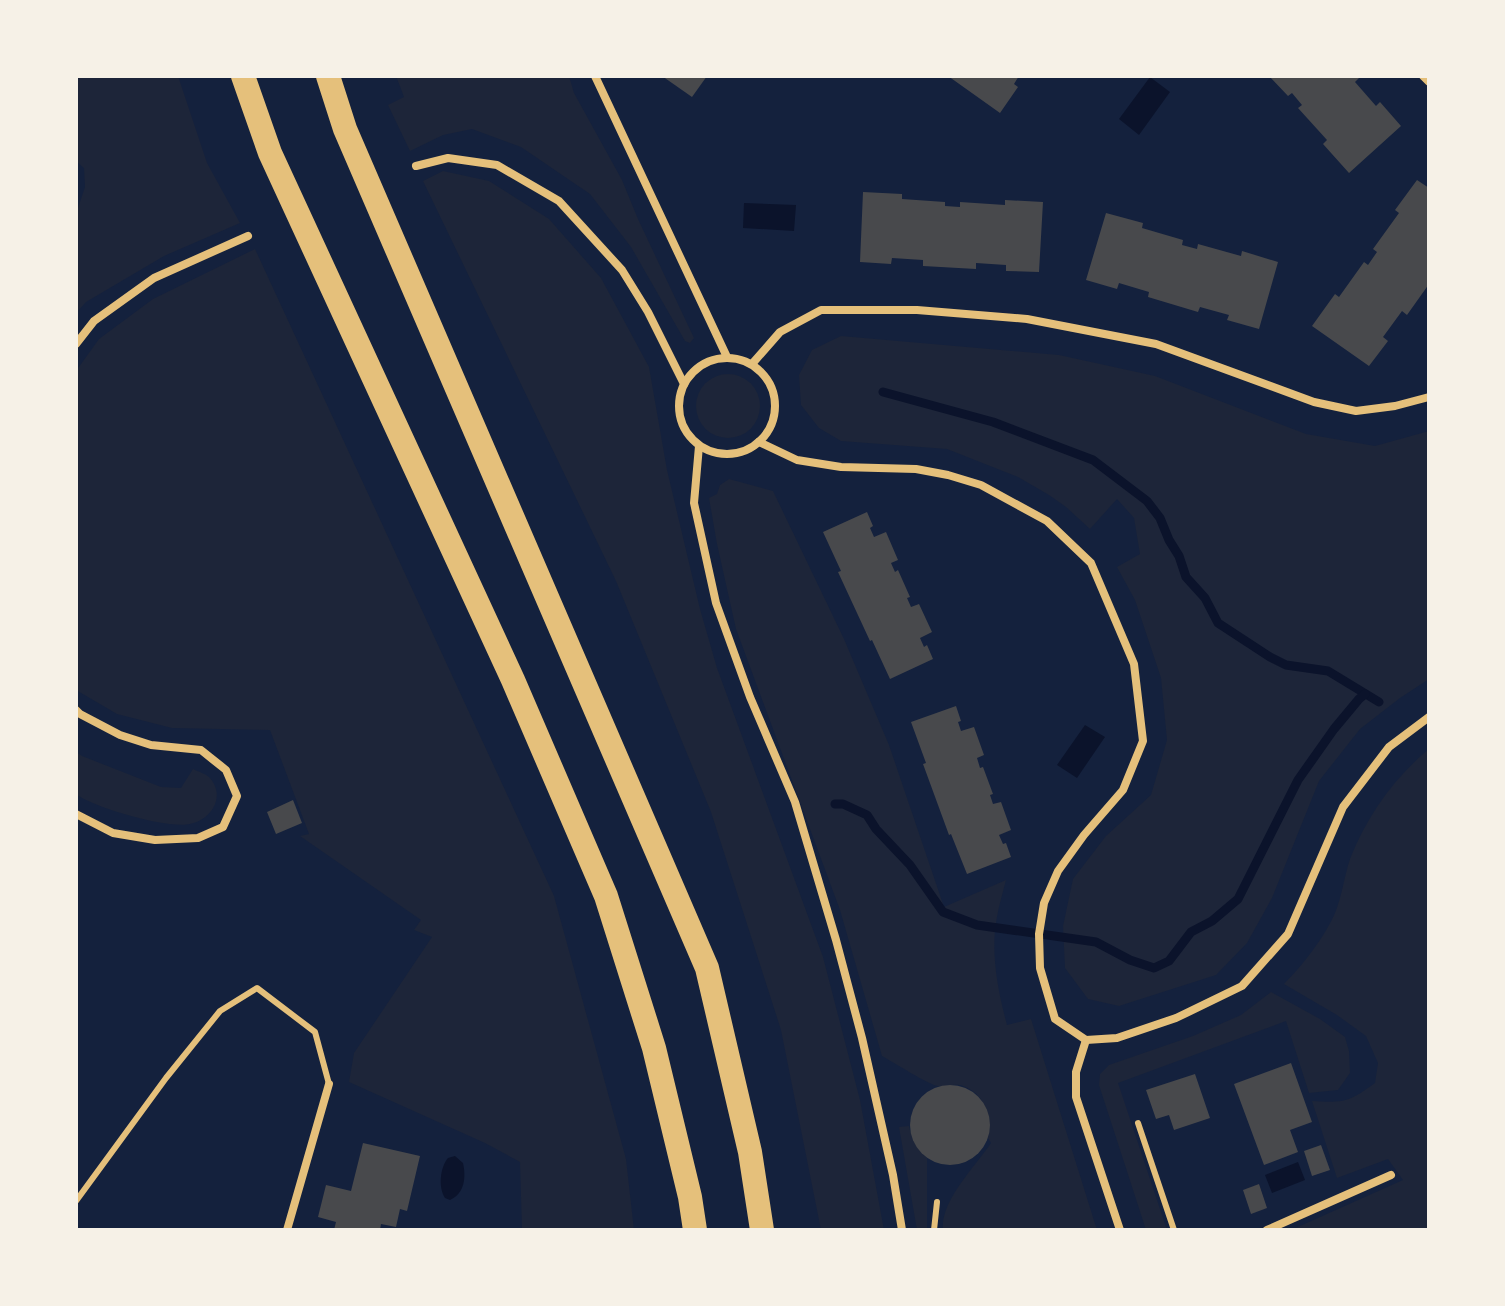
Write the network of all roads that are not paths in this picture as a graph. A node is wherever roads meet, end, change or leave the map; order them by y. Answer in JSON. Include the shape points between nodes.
{"nodes":[{"id":1,"x":243,"y":76,"type":"edge"},
{"id":2,"x":328,"y":76,"type":"edge"},
{"id":3,"x":595,"y":76,"type":"edge"},
{"id":4,"x":1423,"y":76,"type":"edge"},
{"id":5,"x":1429,"y":82,"type":"edge"},
{"id":6,"x":416,"y":166,"type":"dead end"},
{"id":7,"x":248,"y":236,"type":"dead end"},
{"id":8,"x":76,"y":344,"type":"edge"},
{"id":9,"x":727,"y":357,"type":"junction"},
{"id":10,"x":752,"y":364,"type":"junction"},
{"id":11,"x":684,"y":384,"type":"junction"},
{"id":12,"x":1429,"y":397,"type":"edge"},
{"id":13,"x":759,"y":442,"type":"junction"},
{"id":14,"x":699,"y":446,"type":"junction"},
{"id":15,"x":76,"y":710,"type":"edge"},
{"id":16,"x":1429,"y":717,"type":"edge"},
{"id":17,"x":76,"y":814,"type":"edge"},
{"id":18,"x":1086,"y":1040,"type":"junction"},
{"id":19,"x":329,"y":1084,"type":"joint"},
{"id":20,"x":1138,"y":1123,"type":"dead end"},
{"id":21,"x":1391,"y":1175,"type":"dead end"},
{"id":22,"x":76,"y":1201,"type":"edge"},
{"id":23,"x":937,"y":1202,"type":"dead end"},
{"id":24,"x":287,"y":1230,"type":"edge"},
{"id":25,"x":695,"y":1230,"type":"edge"},
{"id":26,"x":762,"y":1230,"type":"edge"},
{"id":27,"x":902,"y":1230,"type":"edge"},
{"id":28,"x":934,"y":1230,"type":"edge"},
{"id":29,"x":1120,"y":1230,"type":"edge"},
{"id":30,"x":1174,"y":1230,"type":"edge"},
{"id":31,"x":1267,"y":1230,"type":"edge"}],
"edges":[{"from":1,"to":25,"type":"highway","via":[[270,153],[513,680],[606,896],[654,1048]]},
{"from":2,"to":26,"type":"highway","via":[[345,129],[707,968],[750,1152]]},
{"from":3,"to":9,"type":"street"},
{"from":4,"to":5,"type":"street"},
{"from":6,"to":11,"type":"street","via":[[448,158],[497,165],[559,201],[622,270]]},
{"from":7,"to":8,"type":"street","via":[[154,278],[94,321]]},
{"from":9,"to":10,"type":"street"},
{"from":9,"to":11,"type":"street","via":[[702,364]]},
{"from":10,"to":12,"type":"street","via":[[780,332],[821,310],[917,310],[1027,319],[1156,344],[1314,402],[1356,411]]},
{"from":10,"to":13,"type":"street","via":[[774,393],[773,419]]},
{"from":11,"to":14,"type":"street","via":[[679,397],[682,424]]},
{"from":13,"to":14,"type":"street","via":[[730,454]]},
{"from":13,"to":18,"type":"street","via":[[797,460],[916,469],[981,485],[1047,521],[1091,563],[1134,664],[1143,741],[1123,790],[1058,871],[1044,903],[1040,968],[1055,1019]]},
{"from":14,"to":27,"type":"street","via":[[694,503],[716,603],[795,802],[824,899],[862,1038]]},
{"from":15,"to":17,"type":"street","via":[[120,735],[151,745],[201,750],[226,770],[237,796],[223,827],[198,838],[155,840],[113,833]]},
{"from":16,"to":18,"type":"street","via":[[1389,747],[1343,807],[1288,934],[1242,986],[1176,1018],[1117,1038]]},
{"from":18,"to":29,"type":"street","via":[[1076,1072],[1076,1097]]},
{"from":19,"to":22,"type":"lane","via":[[315,1032],[257,988],[220,1011]]},
{"from":19,"to":24,"type":"street"},
{"from":20,"to":30,"type":"lane"},
{"from":21,"to":31,"type":"street"},
{"from":23,"to":28,"type":"lane"}]}
